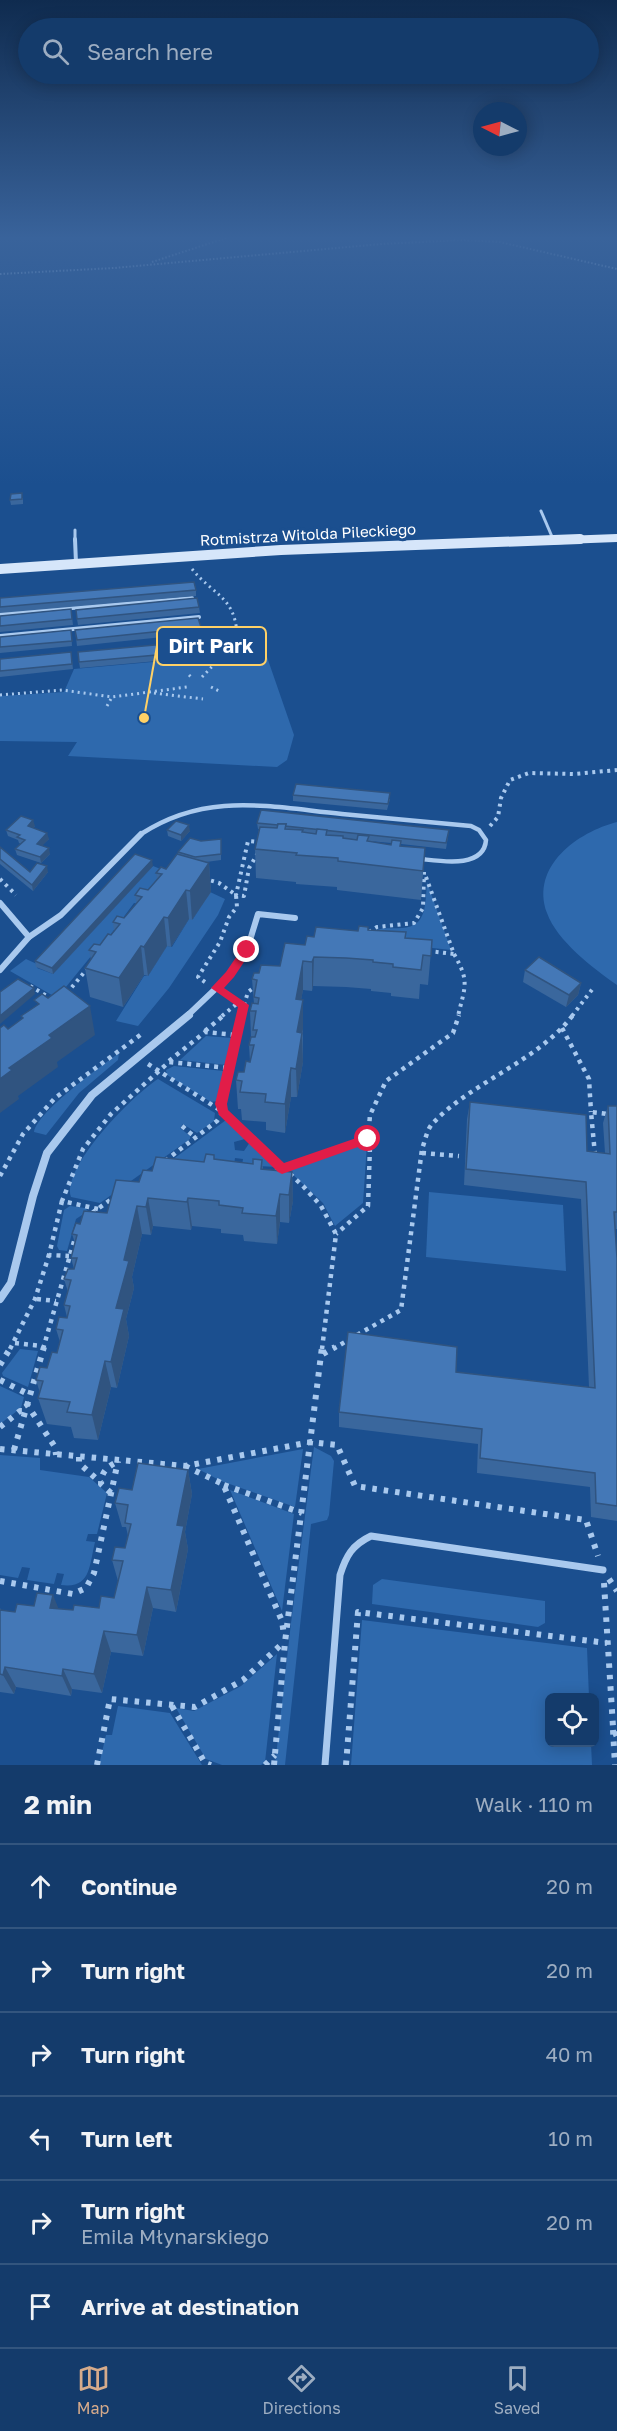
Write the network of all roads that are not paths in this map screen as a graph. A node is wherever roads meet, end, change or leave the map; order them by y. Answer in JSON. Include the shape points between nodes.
{"nodes":[{"id":1,"x":542,"y":511,"type":"dead end"},
{"id":2,"x":75,"y":530,"type":"dead end"},
{"id":3,"x":617,"y":538,"type":"edge"},
{"id":4,"x":553,"y":539,"type":"junction"},
{"id":5,"x":76,"y":563,"type":"junction"},
{"id":6,"x":0,"y":569,"type":"edge"},
{"id":7,"x":192,"y":598,"type":"edge"},
{"id":8,"x":0,"y":614,"type":"edge"},
{"id":9,"x":199,"y":616,"type":"edge"},
{"id":10,"x":0,"y":636,"type":"edge"},
{"id":11,"x":141,"y":834,"type":"joint"},
{"id":12,"x":408,"y":858,"type":"edge"},
{"id":13,"x":0,"y":903,"type":"edge"},
{"id":14,"x":295,"y":918,"type":"dead end"},
{"id":15,"x":29,"y":938,"type":"junction"},
{"id":16,"x":1,"y":970,"type":"edge"},
{"id":17,"x":0,"y":1299,"type":"edge"},
{"id":18,"x":603,"y":1570,"type":"road end"},
{"id":19,"x":325,"y":1765,"type":"edge"}],
"edges":[{"from":1,"to":4,"type":"lane"},
{"from":2,"to":5,"type":"lane"},
{"from":3,"to":4,"type":"main road","name":"Rotmistrza Witolda Pileckiego"},
{"from":4,"to":5,"type":"main road","name":"Rotmistrza Witolda Pileckiego","via":[[281,549]]},
{"from":5,"to":6,"type":"main road","name":"Rotmistrza Witolda Pileckiego"},
{"from":7,"to":8,"type":"lane"},
{"from":9,"to":10,"type":"lane"},
{"from":11,"to":12,"type":"lane","via":[[175,815],[233,805],[471,826],[484,832],[486,844],[468,860]]},
{"from":11,"to":15,"type":"street","via":[[61,915]]},
{"from":13,"to":15,"type":"street"},
{"from":14,"to":17,"type":"street","via":[[258,914],[247,950],[230,975],[203,1003],[92,1095],[47,1153],[11,1283]]},
{"from":15,"to":16,"type":"street"},
{"from":18,"to":19,"type":"lane","via":[[371,1536],[356,1543],[344,1558],[340,1575]]}]}
